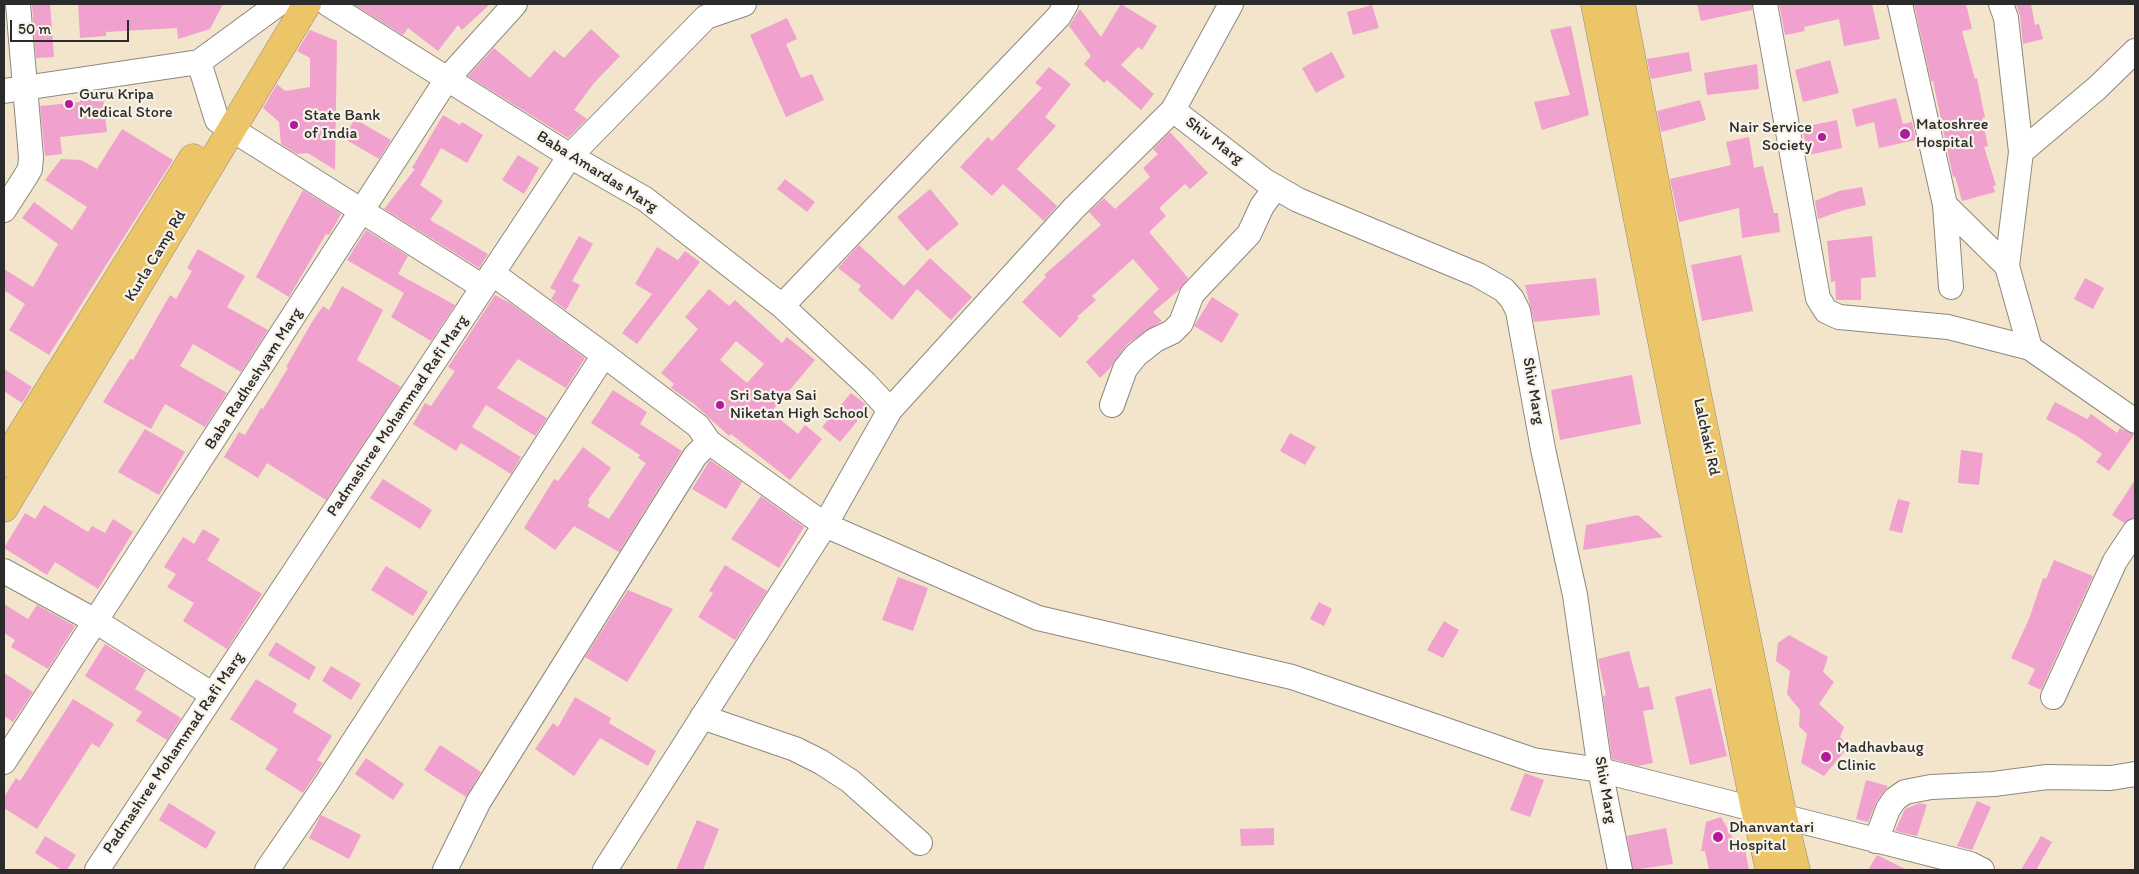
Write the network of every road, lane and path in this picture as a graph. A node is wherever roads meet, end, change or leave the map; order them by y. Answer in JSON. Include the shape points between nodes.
{"nodes":[{"id":1,"x":18,"y":4,"type":"edge"},
{"id":2,"x":278,"y":4,"type":"edge"},
{"id":3,"x":287,"y":4,"type":"edge"},
{"id":4,"x":307,"y":4,"type":"edge"},
{"id":5,"x":328,"y":4,"type":"edge"},
{"id":6,"x":516,"y":4,"type":"edge"},
{"id":7,"x":744,"y":4,"type":"edge"},
{"id":8,"x":1066,"y":4,"type":"edge"},
{"id":9,"x":1231,"y":4,"type":"edge"},
{"id":10,"x":1595,"y":4,"type":"edge"},
{"id":11,"x":1621,"y":4,"type":"edge"},
{"id":12,"x":1765,"y":4,"type":"edge"},
{"id":13,"x":1900,"y":4,"type":"edge"},
{"id":14,"x":2001,"y":4,"type":"edge"},
{"id":15,"x":2135,"y":50,"type":"edge"},
{"id":16,"x":199,"y":62,"type":"junction"},
{"id":17,"x":447,"y":79,"type":"junction"},
{"id":18,"x":15,"y":90,"type":"edge"},
{"id":19,"x":1628,"y":104,"type":"junction"},
{"id":20,"x":1173,"y":110,"type":"junction"},
{"id":21,"x":225,"y":124,"type":"junction"},
{"id":22,"x":2020,"y":152,"type":"junction"},
{"id":23,"x":570,"y":156,"type":"junction"},
{"id":24,"x":1276,"y":187,"type":"junction"},
{"id":25,"x":1945,"y":205,"type":"junction"},
{"id":26,"x":4,"y":210,"type":"edge"},
{"id":27,"x":362,"y":211,"type":"junction"},
{"id":28,"x":2007,"y":266,"type":"junction"},
{"id":29,"x":1661,"y":276,"type":"junction"},
{"id":30,"x":488,"y":280,"type":"junction"},
{"id":31,"x":1951,"y":287,"type":"dead end"},
{"id":32,"x":782,"y":306,"type":"junction"},
{"id":33,"x":2030,"y":348,"type":"junction"},
{"id":34,"x":604,"y":355,"type":"junction"},
{"id":35,"x":1112,"y":405,"type":"dead end"},
{"id":36,"x":890,"y":410,"type":"junction"},
{"id":37,"x":2135,"y":421,"type":"edge"},
{"id":38,"x":709,"y":442,"type":"junction"},
{"id":39,"x":4,"y":462,"type":"edge"},
{"id":40,"x":4,"y":508,"type":"edge"},
{"id":41,"x":825,"y":525,"type":"junction"},
{"id":42,"x":2135,"y":531,"type":"edge"},
{"id":43,"x":4,"y":571,"type":"edge"},
{"id":44,"x":97,"y":622,"type":"junction"},
{"id":45,"x":213,"y":695,"type":"junction"},
{"id":46,"x":2052,"y":696,"type":"dead end"},
{"id":47,"x":702,"y":717,"type":"junction"},
{"id":48,"x":4,"y":762,"type":"edge"},
{"id":49,"x":1600,"y":770,"type":"junction"},
{"id":50,"x":2135,"y":774,"type":"edge"},
{"id":51,"x":1755,"y":809,"type":"junction"},
{"id":52,"x":1783,"y":818,"type":"junction"},
{"id":53,"x":1876,"y":841,"type":"junction"},
{"id":54,"x":920,"y":843,"type":"dead end"},
{"id":55,"x":97,"y":870,"type":"edge"},
{"id":56,"x":267,"y":870,"type":"edge"},
{"id":57,"x":445,"y":870,"type":"edge"},
{"id":58,"x":605,"y":870,"type":"edge"},
{"id":59,"x":1620,"y":870,"type":"edge"},
{"id":60,"x":1770,"y":870,"type":"edge"},
{"id":61,"x":1796,"y":870,"type":"edge"},
{"id":62,"x":1982,"y":870,"type":"edge"}],
"edges":[{"from":1,"to":18,"type":"street"},
{"from":2,"to":16,"type":"street"},
{"from":3,"to":21,"type":"main road","name":"Kurla Camp Rd"},
{"from":4,"to":21,"type":"main road","name":"Kurla Camp Rd"},
{"from":5,"to":17,"type":"street","name":"Baba Amardas Marg"},
{"from":6,"to":17,"type":"street","name":"Baba Radheshyam Marg"},
{"from":7,"to":23,"type":"street","name":"Padmashree Mohammad Rafi Marg","via":[[706,17]]},
{"from":8,"to":32,"type":"street","via":[[1059,16]]},
{"from":9,"to":20,"type":"street"},
{"from":10,"to":19,"type":"main road","name":"Lalchaki Rd"},
{"from":11,"to":19,"type":"main road","name":"Lalchaki Rd"},
{"from":12,"to":33,"type":"street","via":[[1818,298],[1826,311],[1839,317],[1948,327]]},
{"from":13,"to":25,"type":"street"},
{"from":14,"to":22,"type":"street","via":[[2006,18]]},
{"from":15,"to":22,"type":"street","via":[[2097,88]]},
{"from":16,"to":18,"type":"street"},
{"from":16,"to":21,"type":"street"},
{"from":17,"to":23,"type":"street","name":"Baba Amardas Marg"},
{"from":17,"to":27,"type":"street","name":"Baba Radheshyam Marg"},
{"from":18,"to":26,"type":"street","via":[[31,157],[30,169]]},
{"from":19,"to":29,"type":"main road","name":"Lalchaki Rd"},
{"from":20,"to":24,"type":"street","name":"Shiv Marg"},
{"from":20,"to":36,"type":"street","via":[[1074,208]]},
{"from":21,"to":27,"type":"street"},
{"from":21,"to":39,"type":"main road","name":"Kurla Camp Rd"},
{"from":21,"to":40,"type":"main road","name":"Kurla Camp Rd"},
{"from":22,"to":28,"type":"street"},
{"from":23,"to":30,"type":"street","name":"Padmashree Mohammad Rafi Marg"},
{"from":23,"to":32,"type":"street","name":"Baba Amardas Marg","via":[[645,198]]},
{"from":24,"to":35,"type":"street","via":[[1244,240],[1192,294],[1181,322],[1172,332],[1136,354],[1125,369]]},
{"from":24,"to":49,"type":"street","name":"Shiv Marg","via":[[1298,200],[1478,276],[1504,290],[1512,299],[1518,311],[1543,450],[1575,595]]},
{"from":25,"to":28,"type":"street"},
{"from":25,"to":31,"type":"street"},
{"from":27,"to":30,"type":"street"},
{"from":27,"to":44,"type":"street","name":"Baba Radheshyam Marg"},
{"from":28,"to":33,"type":"street"},
{"from":29,"to":51,"type":"main road","name":"Lalchaki Rd"},
{"from":29,"to":52,"type":"main road","name":"Lalchaki Rd"},
{"from":30,"to":34,"type":"street"},
{"from":30,"to":45,"type":"street","name":"Padmashree Mohammad Rafi Marg"},
{"from":32,"to":36,"type":"street","name":"Baba Amardas Marg"},
{"from":33,"to":37,"type":"street"},
{"from":34,"to":38,"type":"street","via":[[698,426]]},
{"from":34,"to":56,"type":"street"},
{"from":36,"to":41,"type":"street"},
{"from":38,"to":41,"type":"street"},
{"from":38,"to":57,"type":"street","via":[[695,456],[479,800]]},
{"from":41,"to":47,"type":"street"},
{"from":41,"to":49,"type":"street","via":[[1038,618],[1292,677],[1533,760]]},
{"from":42,"to":46,"type":"street","via":[[2115,561]]},
{"from":43,"to":44,"type":"street"},
{"from":44,"to":45,"type":"street"},
{"from":44,"to":48,"type":"street","name":"Baba Radheshyam Marg"},
{"from":45,"to":55,"type":"street","name":"Padmashree Mohammad Rafi Marg"},
{"from":47,"to":54,"type":"street","via":[[795,749],[821,762],[850,781]]},
{"from":47,"to":58,"type":"street"},
{"from":49,"to":51,"type":"street"},
{"from":49,"to":59,"type":"street","name":"Shiv Marg"},
{"from":50,"to":53,"type":"street","via":[[2111,778],[2047,777],[1905,792],[1888,809]]},
{"from":51,"to":52,"type":"street"},
{"from":51,"to":60,"type":"main road","name":"Lalchaki Rd"},
{"from":52,"to":53,"type":"street"},
{"from":52,"to":61,"type":"main road","name":"Lalchaki Rd"},
{"from":53,"to":62,"type":"street","via":[[1970,864]]}]}
